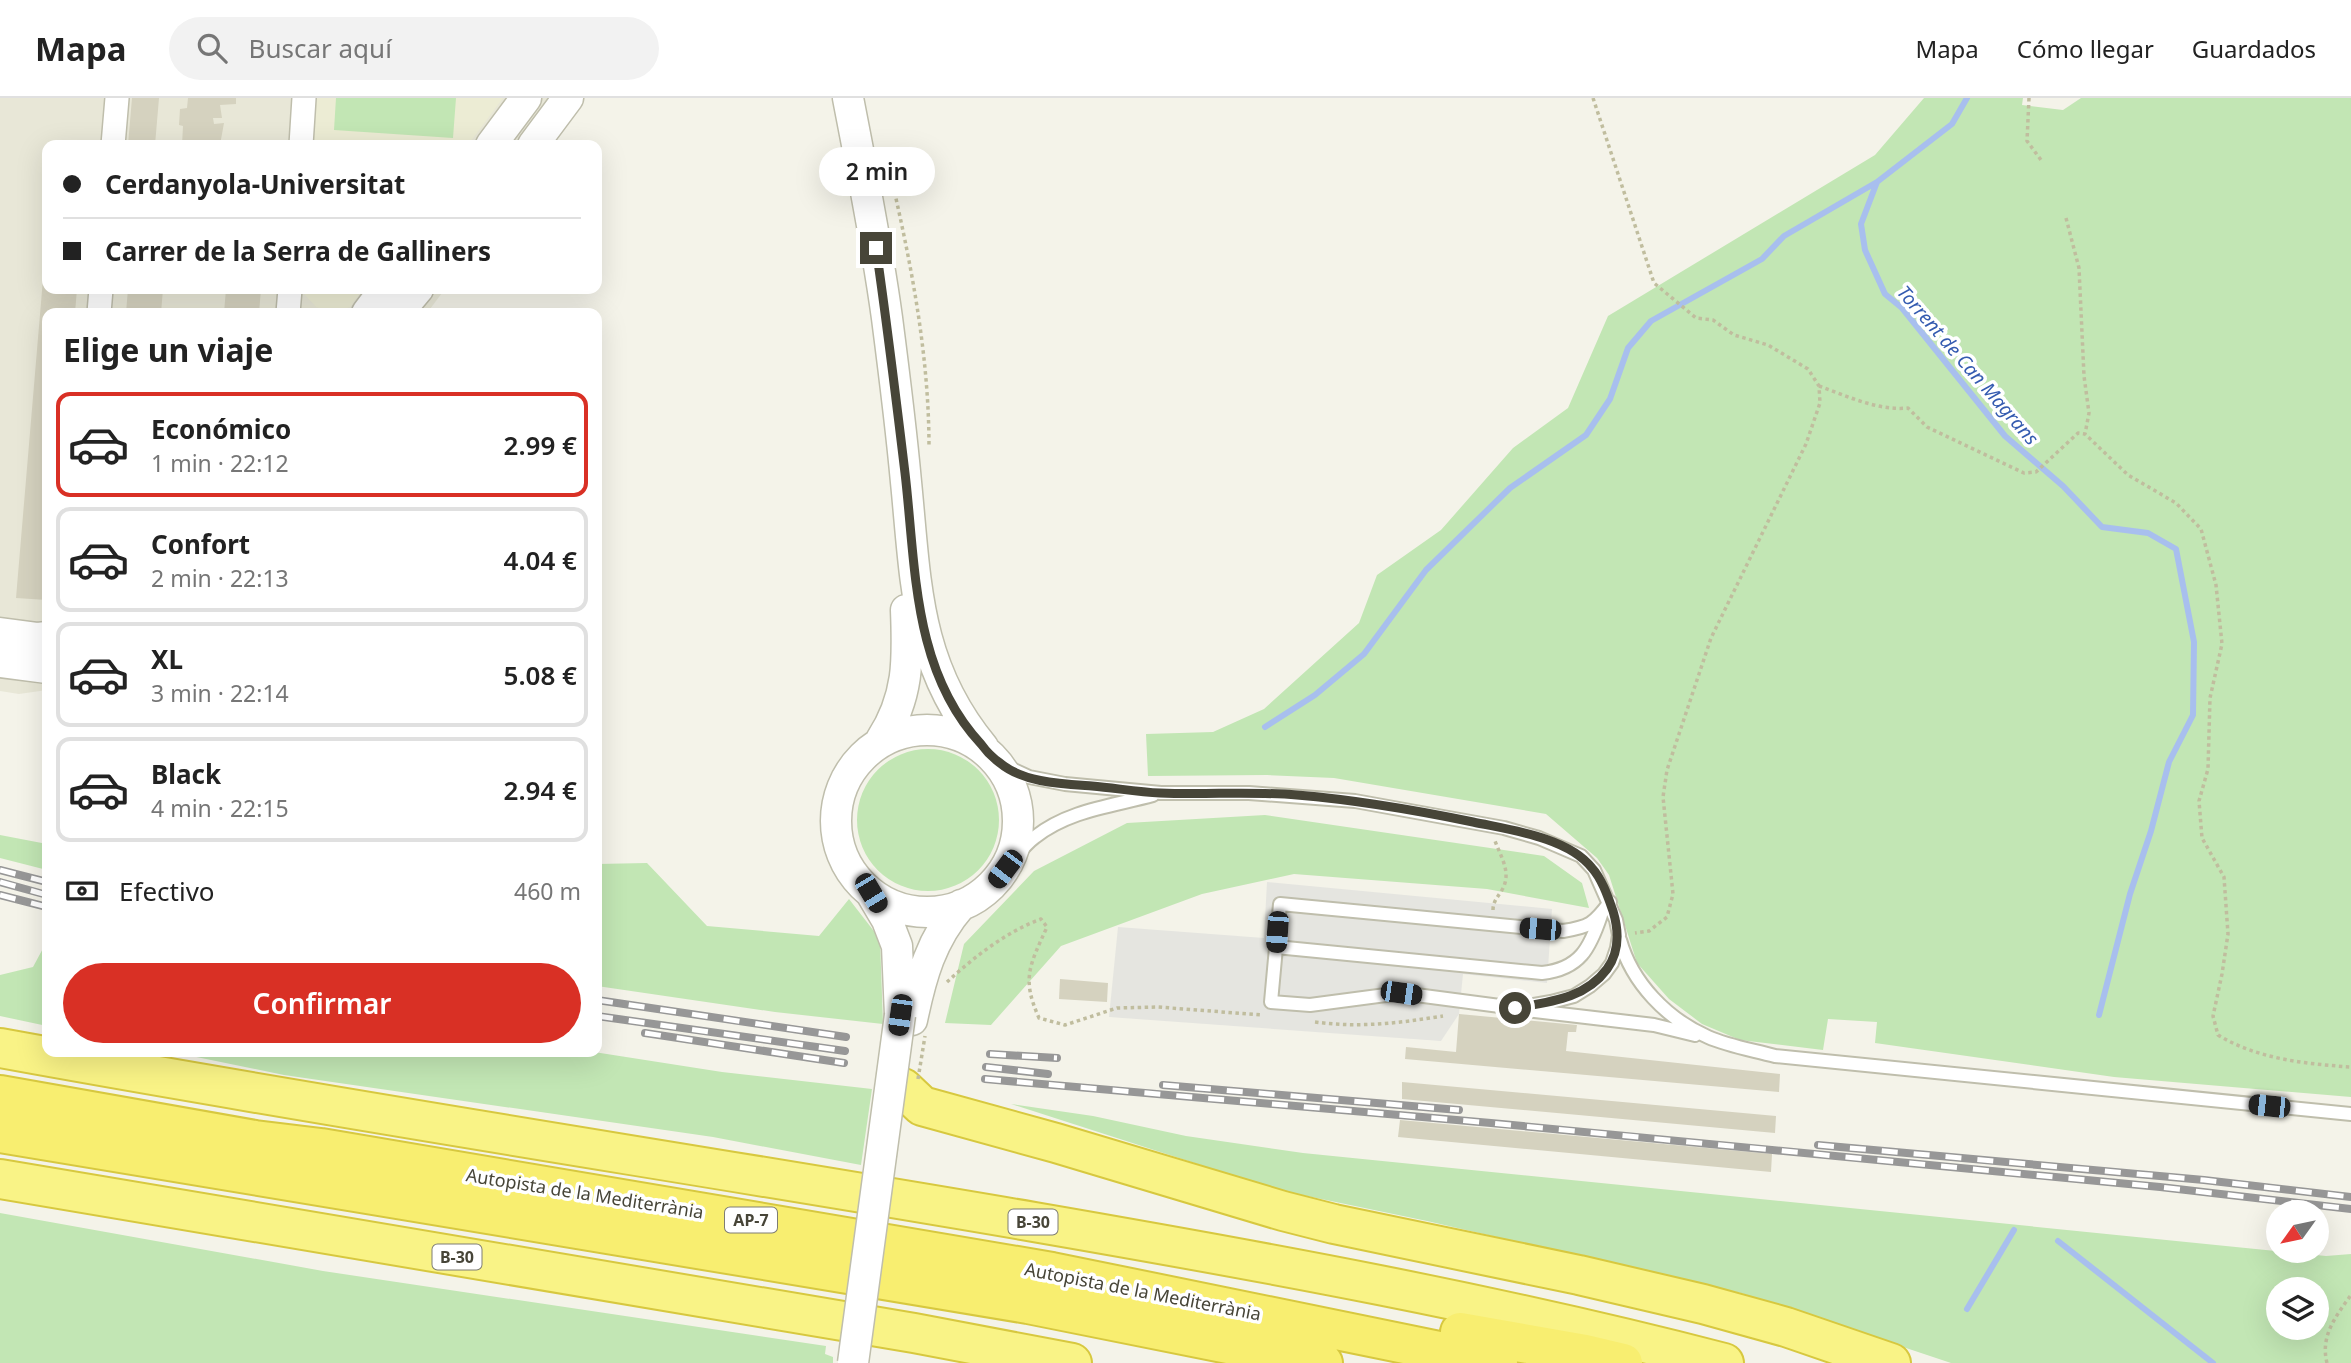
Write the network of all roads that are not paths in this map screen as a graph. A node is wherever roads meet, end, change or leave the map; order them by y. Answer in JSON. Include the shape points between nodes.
{"nodes":[{"id":1,"x":117,"y":98,"type":"edge"},
{"id":2,"x":304,"y":98,"type":"edge"},
{"id":3,"x":526,"y":98,"type":"edge"},
{"id":4,"x":558,"y":98,"type":"edge"},
{"id":5,"x":568,"y":98,"type":"edge"},
{"id":6,"x":833,"y":98,"type":"edge"},
{"id":7,"x":848,"y":98,"type":"edge"},
{"id":8,"x":113,"y":140,"type":"edge"},
{"id":9,"x":301,"y":140,"type":"edge"},
{"id":10,"x":495,"y":140,"type":"edge"},
{"id":11,"x":529,"y":140,"type":"edge"},
{"id":12,"x":537,"y":140,"type":"edge"},
{"id":13,"x":400,"y":300,"type":"edge"},
{"id":14,"x":380,"y":308,"type":"edge"},
{"id":15,"x":0,"y":633,"type":"edge"},
{"id":16,"x":42,"y":638,"type":"edge"},
{"id":17,"x":2,"y":661,"type":"edge"},
{"id":18,"x":42,"y":667,"type":"edge"},
{"id":19,"x":881,"y":740,"type":"junction"},
{"id":20,"x":992,"y":756,"type":"junction"},
{"id":21,"x":1161,"y":793,"type":"junction"},
{"id":22,"x":1012,"y":872,"type":"junction"},
{"id":23,"x":871,"y":893,"type":"junction"},
{"id":24,"x":1610,"y":902,"type":"junction"},
{"id":25,"x":972,"y":907,"type":"junction"},
{"id":26,"x":1601,"y":915,"type":"junction"},
{"id":27,"x":1619,"y":935,"type":"junction"},
{"id":28,"x":1276,"y":947,"type":"junction"},
{"id":29,"x":1515,"y":1008,"type":"junction"},
{"id":30,"x":912,"y":1024,"type":"junction"},
{"id":31,"x":1709,"y":1038,"type":"junction"},
{"id":32,"x":0,"y":1048,"type":"edge"},
{"id":33,"x":42,"y":1055,"type":"edge"},
{"id":34,"x":51,"y":1057,"type":"edge"},
{"id":35,"x":911,"y":1083,"type":"junction"},
{"id":36,"x":0,"y":1095,"type":"edge"},
{"id":37,"x":2351,"y":1114,"type":"edge"},
{"id":38,"x":0,"y":1133,"type":"edge"},
{"id":39,"x":0,"y":1179,"type":"edge"},
{"id":40,"x":1358,"y":1280,"type":"junction"},
{"id":41,"x":1156,"y":1292,"type":"junction"},
{"id":42,"x":1189,"y":1336,"type":"junction"},
{"id":43,"x":853,"y":1363,"type":"edge"},
{"id":44,"x":868,"y":1363,"type":"edge"},
{"id":45,"x":1072,"y":1363,"type":"edge"},
{"id":46,"x":1269,"y":1363,"type":"edge"},
{"id":47,"x":1324,"y":1363,"type":"edge"},
{"id":48,"x":1498,"y":1363,"type":"edge"},
{"id":49,"x":1623,"y":1363,"type":"edge"},
{"id":50,"x":1724,"y":1363,"type":"edge"},
{"id":51,"x":1840,"y":1363,"type":"edge"},
{"id":52,"x":1891,"y":1363,"type":"edge"}],
"edges":[{"from":1,"to":8,"type":"street"},
{"from":2,"to":9,"type":"street"},
{"from":3,"to":10,"type":"street"},
{"from":4,"to":11,"type":"street"},
{"from":5,"to":12,"type":"street"},
{"from":6,"to":19,"type":"street","via":[[867,260],[891,425],[904,565],[905,688]]},
{"from":7,"to":20,"type":"street","via":[[886,316],[922,625],[953,707]]},
{"from":13,"to":14,"type":"street"},
{"from":15,"to":16,"type":"street"},
{"from":17,"to":18,"type":"street"},
{"from":19,"to":20,"type":"street","via":[[930,733]]},
{"from":19,"to":23,"type":"street","via":[[844,780],[836,819],[844,856]]},
{"from":20,"to":21,"type":"lane","via":[[1029,777]]},
{"from":20,"to":22,"type":"street","via":[[1015,792],[1020,821]]},
{"from":21,"to":22,"type":"lane","via":[[1058,821],[1032,839]]},
{"from":21,"to":24,"type":"lane","via":[[1306,796],[1489,825],[1539,838],[1581,856],[1594,870]]},
{"from":22,"to":25,"type":"street","via":[[986,890]]},
{"from":23,"to":25,"type":"street","via":[[889,904],[920,911]]},
{"from":23,"to":30,"type":"street","via":[[897,946]]},
{"from":24,"to":26,"type":"lane"},
{"from":24,"to":27,"type":"lane"},
{"from":25,"to":30,"type":"street","via":[[944,924],[930,952]]},
{"from":26,"to":28,"type":"lane","via":[[1593,939],[1575,962],[1558,972],[1542,974]]},
{"from":26,"to":28,"type":"lane","via":[[1586,927],[1563,931],[1280,904]]},
{"from":27,"to":29,"type":"lane","via":[[1612,963],[1590,986],[1574,996]]},
{"from":27,"to":31,"type":"lane","via":[[1638,980],[1672,1015]]},
{"from":28,"to":29,"type":"lane","via":[[1271,1002],[1310,1005],[1401,993]]},
{"from":29,"to":31,"type":"lane","via":[[1654,1025]]},
{"from":30,"to":35,"type":"street"},
{"from":30,"to":43,"type":"street","bridge":true},
{"from":31,"to":37,"type":"lane","via":[[1775,1056]]},
{"from":32,"to":33,"type":"highway","number":"B-30"},
{"from":34,"to":40,"type":"highway","number":"B-30"},
{"from":35,"to":44,"type":"street"},
{"from":35,"to":52,"type":"highway","via":[[922,1107],[1283,1211],[1703,1304]]},
{"from":36,"to":41,"type":"highway","name":"Autopista de la Mediterrània","number":"AP-7"},
{"from":38,"to":42,"type":"highway","name":"Autopista de la Mediterrània","number":"AP-7","via":[[1028,1304]]},
{"from":39,"to":45,"type":"highway","number":"B-30"},
{"from":40,"to":50,"type":"highway","number":"B-30","via":[[1568,1323]]},
{"from":40,"to":51,"type":"highway","via":[[1696,1327]]},
{"from":41,"to":48,"type":"highway","name":"Autopista de la Mediterrània","number":"AP-7"},
{"from":41,"to":49,"type":"highway","via":[[1355,1312]]},
{"from":42,"to":46,"type":"highway"},
{"from":42,"to":47,"type":"highway","name":"Autopista de la Mediterrània","number":"AP-7"}]}
